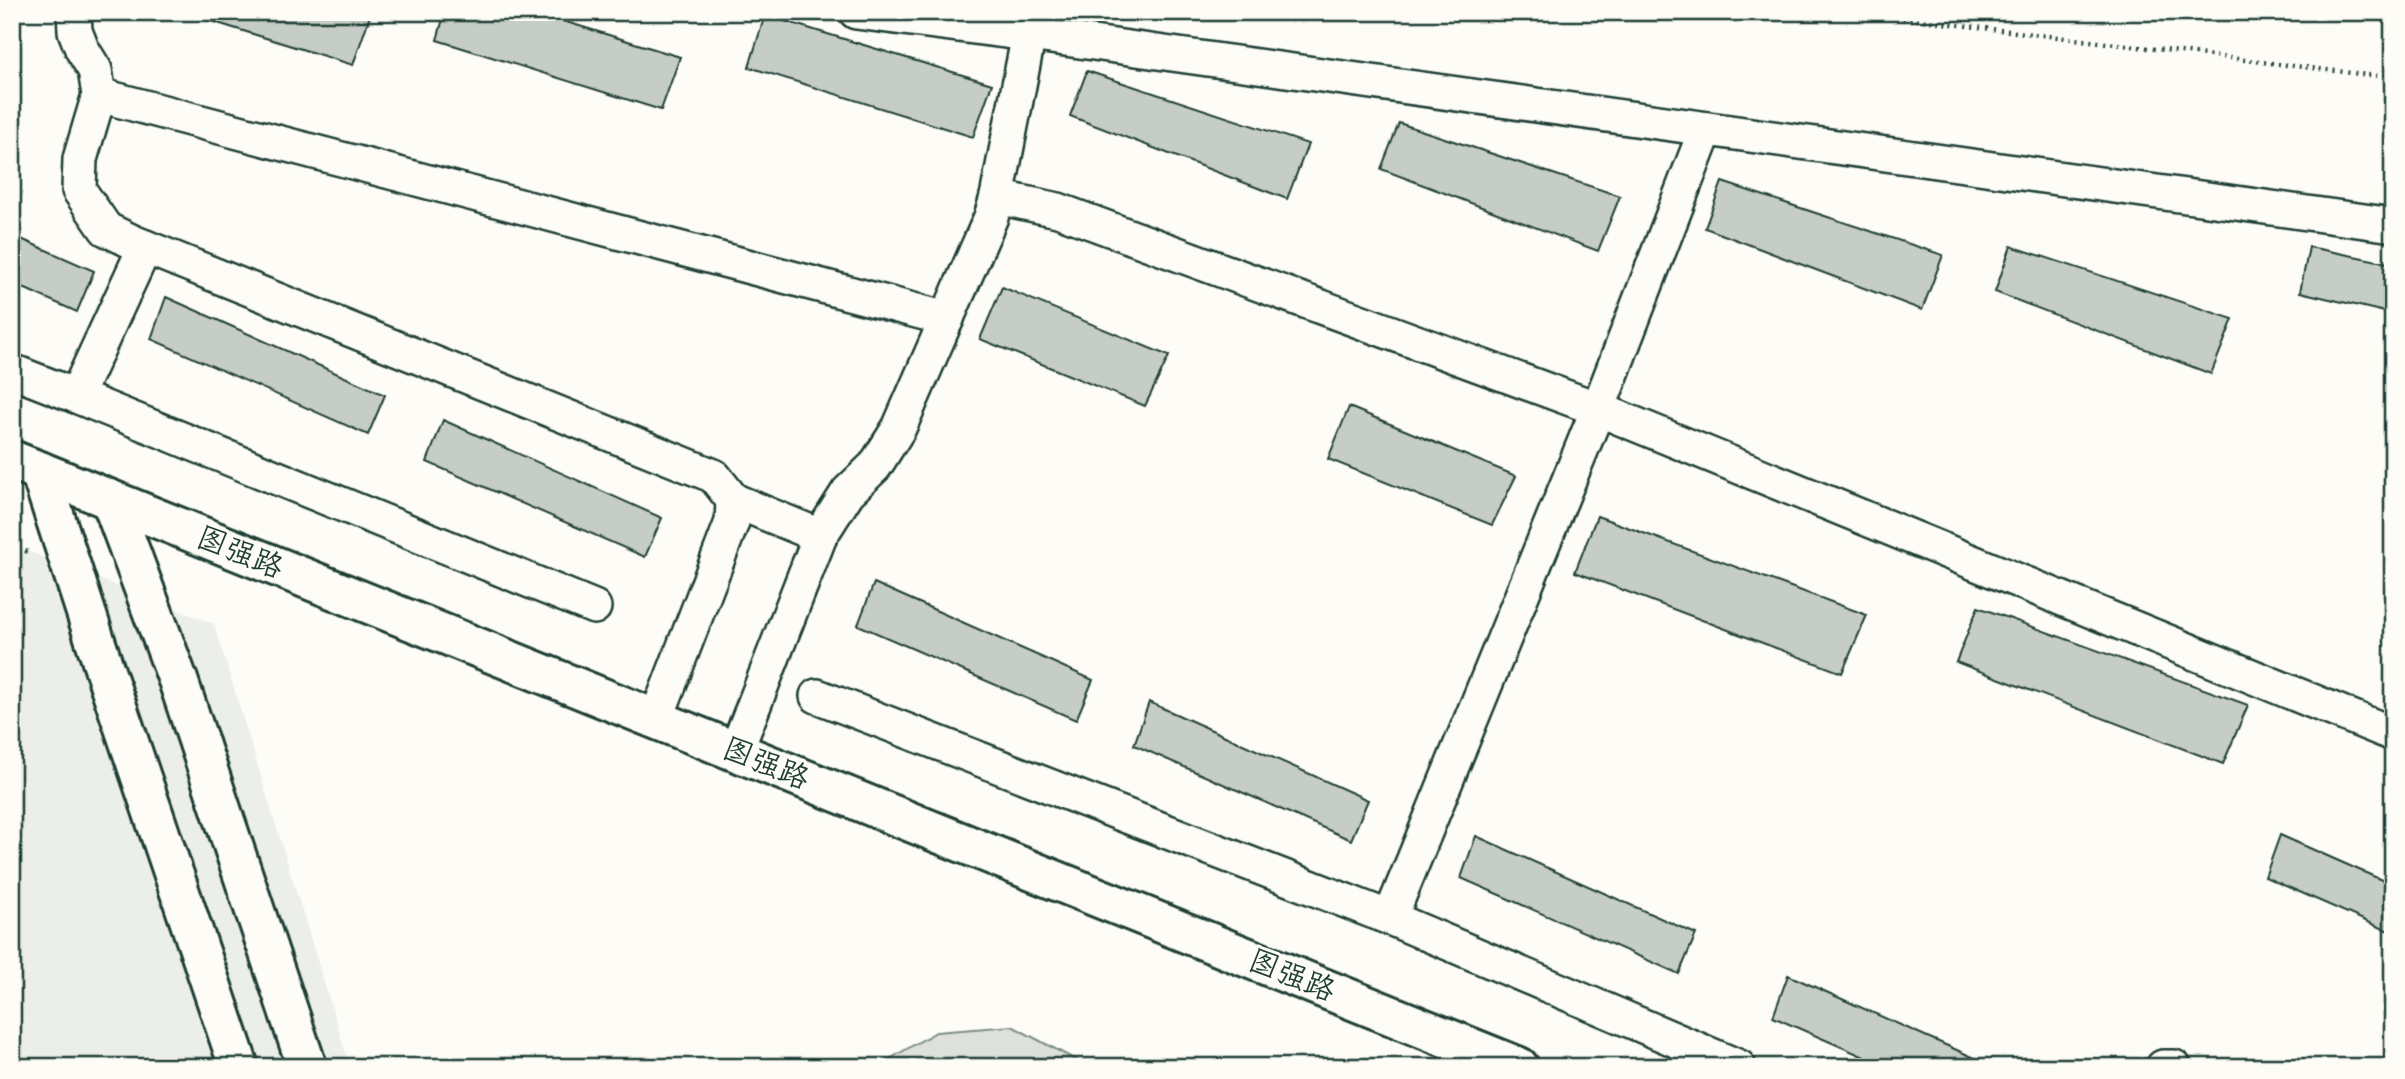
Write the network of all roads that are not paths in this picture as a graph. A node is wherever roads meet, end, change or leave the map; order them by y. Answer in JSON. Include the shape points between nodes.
{"nodes":[{"id":1,"x":74,"y":12,"type":"edge"},
{"id":2,"x":856,"y":12,"type":"edge"},
{"id":3,"x":1029,"y":34,"type":"junction"},
{"id":4,"x":99,"y":96,"type":"junction"},
{"id":5,"x":1706,"y":129,"type":"junction"},
{"id":6,"x":998,"y":197,"type":"junction"},
{"id":7,"x":2393,"y":225,"type":"edge"},
{"id":8,"x":145,"y":247,"type":"junction"},
{"id":9,"x":947,"y":319,"type":"junction"},
{"id":10,"x":12,"y":371,"type":"edge"},
{"id":11,"x":76,"y":396,"type":"junction"},
{"id":12,"x":1598,"y":409,"type":"junction"},
{"id":13,"x":26,"y":465,"type":"edge"},
{"id":14,"x":111,"y":500,"type":"junction"},
{"id":15,"x":733,"y":500,"type":"junction"},
{"id":16,"x":820,"y":536,"type":"junction"},
{"id":17,"x":594,"y":607,"type":"dead end"},
{"id":18,"x":817,"y":696,"type":"dead end"},
{"id":19,"x":656,"y":719,"type":"junction"},
{"id":20,"x":2393,"y":734,"type":"edge"},
{"id":21,"x":736,"y":751,"type":"junction"},
{"id":22,"x":1390,"y":918,"type":"junction"},
{"id":23,"x":239,"y":1067,"type":"edge"},
{"id":24,"x":307,"y":1067,"type":"edge"},
{"id":25,"x":1519,"y":1067,"type":"edge"},
{"id":26,"x":1740,"y":1067,"type":"edge"},
{"id":27,"x":2164,"y":1067,"type":"edge"},
{"id":28,"x":2174,"y":1067,"type":"edge"}],
"edges":[{"from":1,"to":4,"type":"street","via":[[75,31],[95,70]]},
{"from":2,"to":3,"type":"street"},
{"from":3,"to":5,"type":"street"},
{"from":3,"to":6,"type":"street"},
{"from":4,"to":8,"type":"street","via":[[80,159],[79,190],[106,229]]},
{"from":4,"to":9,"type":"street"},
{"from":5,"to":7,"type":"street"},
{"from":5,"to":12,"type":"street"},
{"from":6,"to":9,"type":"street"},
{"from":6,"to":12,"type":"street","via":[[1058,210]]},
{"from":8,"to":11,"type":"street"},
{"from":8,"to":15,"type":"street","via":[[671,457],[714,476]]},
{"from":9,"to":16,"type":"street","via":[[899,428]]},
{"from":10,"to":11,"type":"street"},
{"from":11,"to":17,"type":"street"},
{"from":12,"to":20,"type":"street"},
{"from":12,"to":22,"type":"street"},
{"from":13,"to":14,"type":"street","name":"图强路"},
{"from":13,"to":23,"type":"street","via":[[106,674]]},
{"from":14,"to":19,"type":"street","name":"图强路"},
{"from":14,"to":24,"type":"street","via":[[178,680]]},
{"from":15,"to":16,"type":"street"},
{"from":15,"to":19,"type":"street","via":[[732,522]]},
{"from":16,"to":21,"type":"street"},
{"from":18,"to":22,"type":"street"},
{"from":19,"to":21,"type":"street","name":"图强路"},
{"from":21,"to":25,"type":"street","name":"图强路"},
{"from":22,"to":26,"type":"street"},
{"from":27,"to":28,"type":"street"}]}
